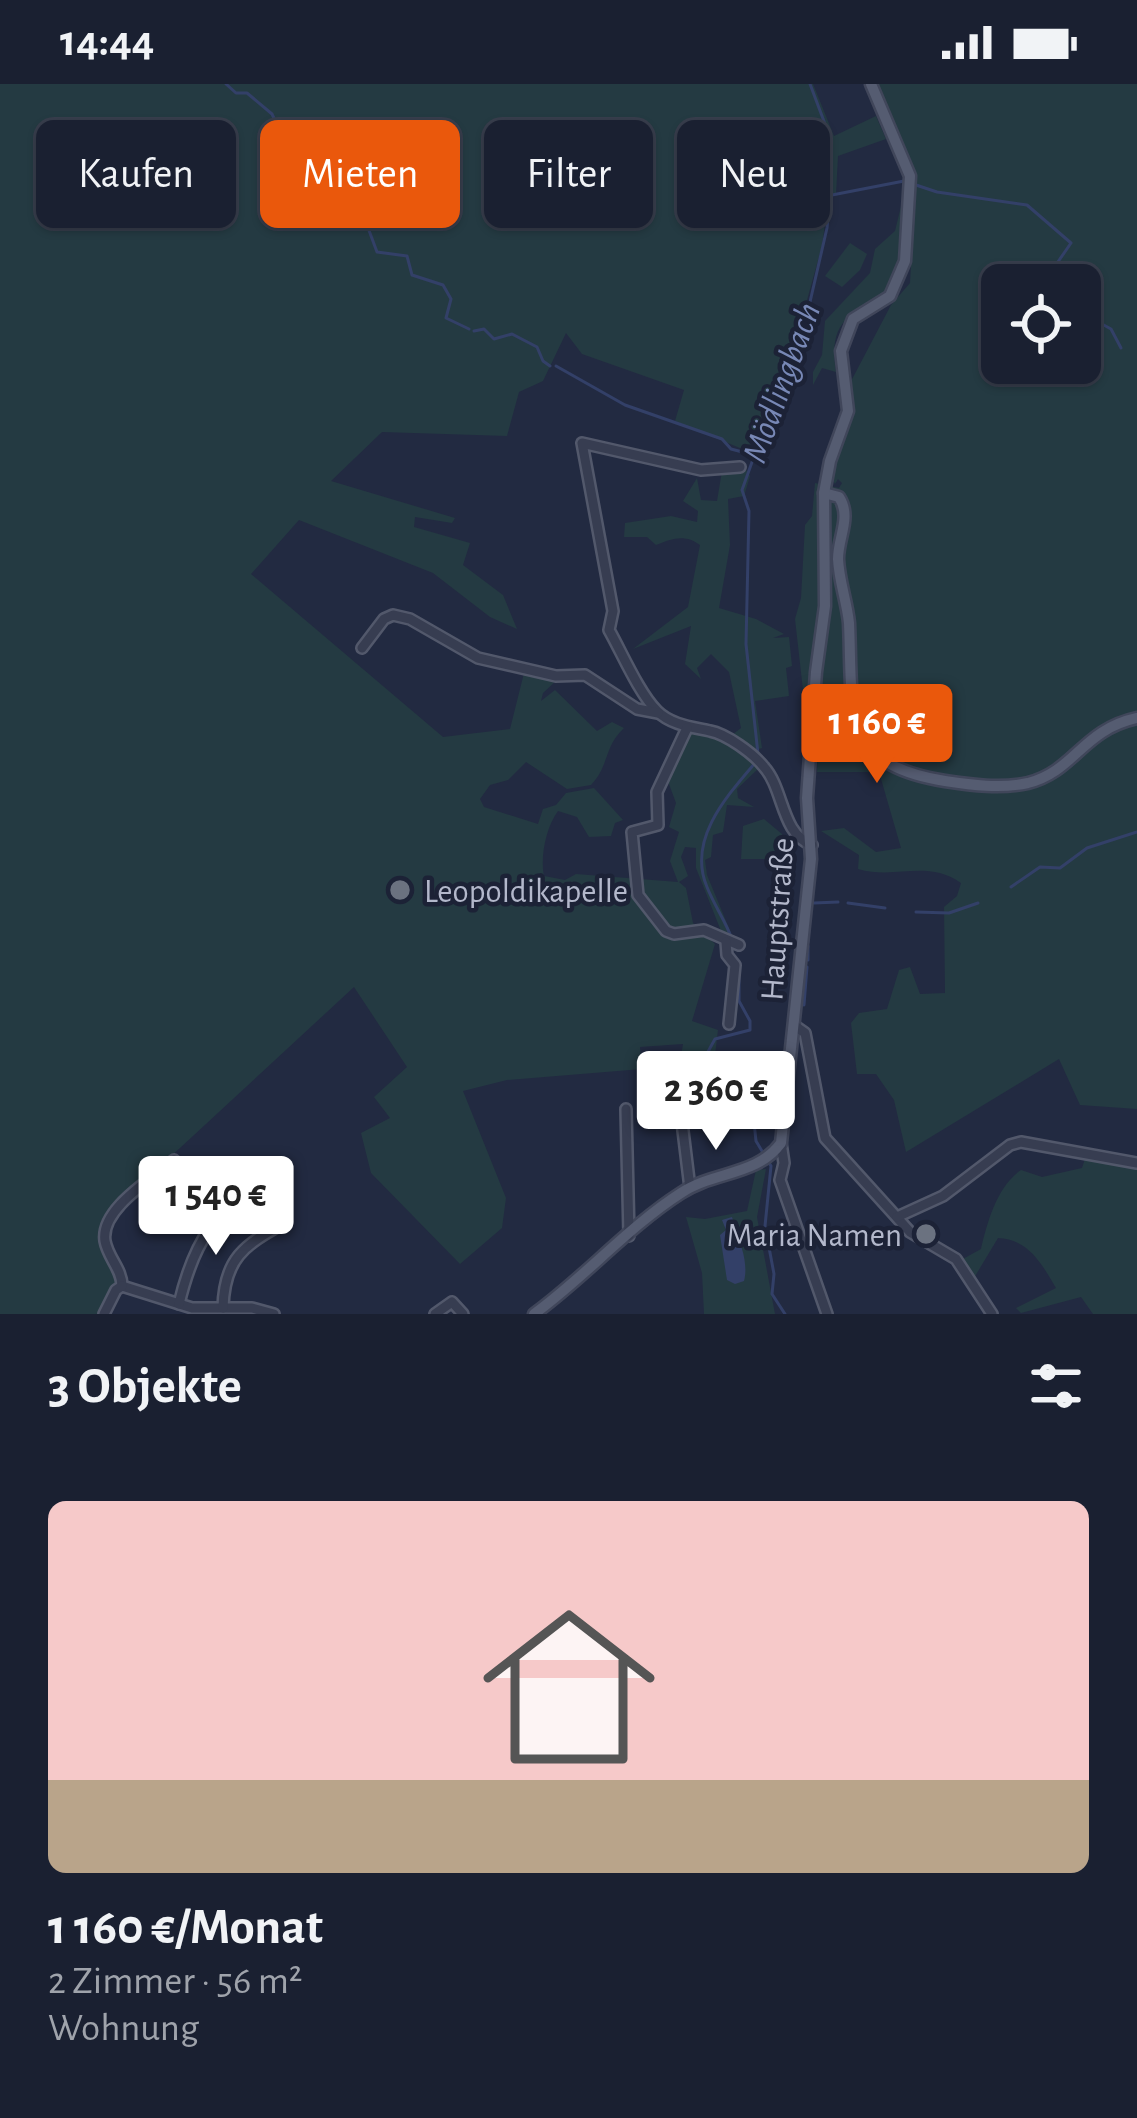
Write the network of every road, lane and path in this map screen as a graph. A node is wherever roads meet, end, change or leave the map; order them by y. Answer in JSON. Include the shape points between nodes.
{"nodes":[{"id":1,"x":871,"y":84,"type":"edge"},
{"id":2,"x":740,"y":467,"type":"dead end"},
{"id":3,"x":824,"y":493,"type":"junction"},
{"id":4,"x":362,"y":648,"type":"dead end"},
{"id":5,"x":658,"y":712,"type":"junction"},
{"id":6,"x":1137,"y":718,"type":"edge"},
{"id":7,"x":687,"y":728,"type":"junction"},
{"id":8,"x":812,"y":845,"type":"junction"},
{"id":9,"x":729,"y":1024,"type":"dead end"},
{"id":10,"x":795,"y":1026,"type":"junction"},
{"id":11,"x":679,"y":1098,"type":"dead end"},
{"id":12,"x":626,"y":1109,"type":"dead end"},
{"id":13,"x":773,"y":1152,"type":"junction"},
{"id":14,"x":174,"y":1160,"type":"dead end"},
{"id":15,"x":1137,"y":1163,"type":"edge"},
{"id":16,"x":690,"y":1188,"type":"junction"},
{"id":17,"x":231,"y":1201,"type":"dead end"},
{"id":18,"x":897,"y":1216,"type":"junction"},
{"id":19,"x":284,"y":1223,"type":"dead end"},
{"id":20,"x":629,"y":1236,"type":"junction"},
{"id":21,"x":122,"y":1286,"type":"junction"},
{"id":22,"x":179,"y":1304,"type":"junction"},
{"id":23,"x":224,"y":1308,"type":"junction"},
{"id":24,"x":104,"y":1314,"type":"edge"},
{"id":25,"x":274,"y":1314,"type":"edge"},
{"id":26,"x":435,"y":1314,"type":"edge"},
{"id":27,"x":463,"y":1314,"type":"edge"},
{"id":28,"x":533,"y":1314,"type":"edge"},
{"id":29,"x":827,"y":1314,"type":"edge"},
{"id":30,"x":992,"y":1314,"type":"edge"}],
"edges":[{"from":1,"to":3,"type":"main road","name":"Hauptstraße","via":[[910,176],[905,261],[890,296],[854,319],[843,340],[848,411]]},
{"from":2,"to":5,"type":"street","via":[[701,470],[582,443],[614,611],[609,629]]},
{"from":3,"to":6,"type":"main road","via":[[845,508],[838,559],[850,695],[861,733],[886,765],[958,783],[1028,782],[1061,768],[1097,732]]},
{"from":3,"to":8,"type":"main road","name":"Hauptstraße","via":[[824,607],[807,798]]},
{"from":4,"to":5,"type":"street","via":[[384,620],[410,619],[478,658],[585,676],[637,709]]},
{"from":5,"to":7,"type":"street"},
{"from":7,"to":8,"type":"street","via":[[715,731],[757,759],[789,822]]},
{"from":7,"to":9,"type":"street","via":[[657,792],[658,825],[632,832],[638,895],[666,931],[704,930],[732,944]]},
{"from":8,"to":10,"type":"main road","name":"Hauptstraße"},
{"from":10,"to":13,"type":"main road","name":"Hauptstraße"},
{"from":10,"to":18,"type":"street","via":[[805,1033],[825,1138]]},
{"from":11,"to":16,"type":"street"},
{"from":12,"to":20,"type":"street"},
{"from":13,"to":16,"type":"main road"},
{"from":13,"to":29,"type":"street","via":[[784,1162],[780,1180]]},
{"from":14,"to":21,"type":"street","via":[[110,1216],[105,1241]]},
{"from":15,"to":18,"type":"street","via":[[1010,1145],[943,1196]]},
{"from":16,"to":20,"type":"main road"},
{"from":17,"to":22,"type":"street","via":[[189,1260]]},
{"from":18,"to":30,"type":"street","via":[[956,1259]]},
{"from":19,"to":23,"type":"street","via":[[232,1264]]},
{"from":20,"to":28,"type":"main road"},
{"from":21,"to":22,"type":"street"},
{"from":21,"to":24,"type":"street"},
{"from":22,"to":23,"type":"street"},
{"from":23,"to":25,"type":"street"},
{"from":26,"to":27,"type":"street","via":[[452,1302]]}]}
